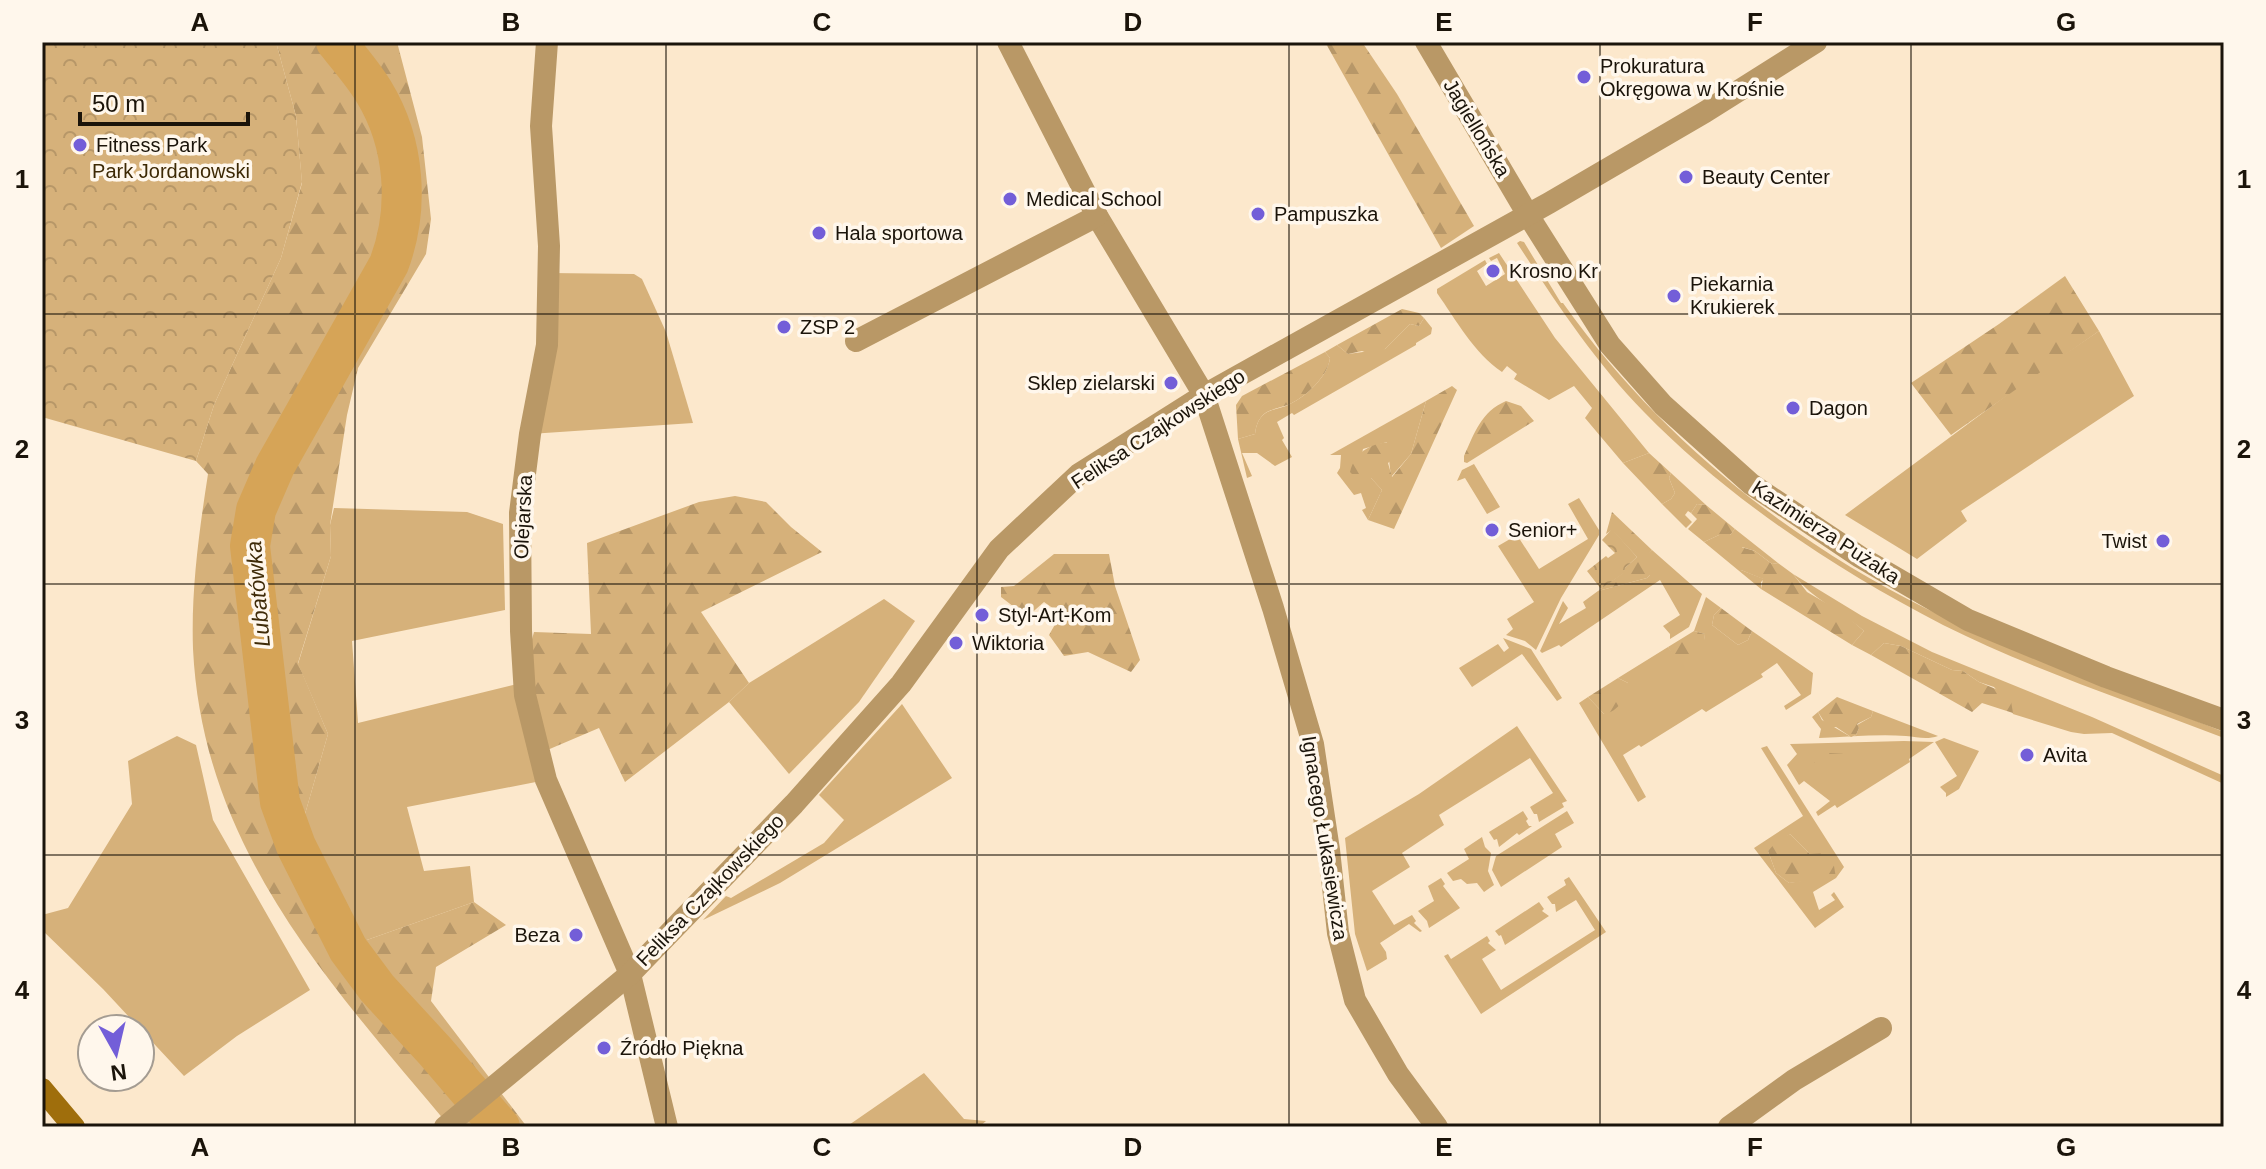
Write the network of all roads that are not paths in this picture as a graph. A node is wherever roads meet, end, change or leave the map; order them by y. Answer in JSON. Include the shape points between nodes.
{"nodes":[{"id":1,"x":547,"y":42,"type":"edge"},
{"id":2,"x":1008,"y":42,"type":"edge"},
{"id":3,"x":1426,"y":42,"type":"edge"},
{"id":4,"x":1816,"y":42,"type":"edge"},
{"id":5,"x":1528,"y":215,"type":"junction"},
{"id":6,"x":1097,"y":216,"type":"junction"},
{"id":7,"x":856,"y":341,"type":"dead end"},
{"id":8,"x":1204,"y":395,"type":"junction"},
{"id":9,"x":2224,"y":720,"type":"edge"},
{"id":10,"x":630,"y":974,"type":"junction"},
{"id":11,"x":1881,"y":1028,"type":"dead end"},
{"id":12,"x":42,"y":1089,"type":"edge"},
{"id":13,"x":74,"y":1127,"type":"edge"},
{"id":14,"x":445,"y":1127,"type":"edge"},
{"id":15,"x":667,"y":1127,"type":"edge"},
{"id":16,"x":1437,"y":1127,"type":"edge"},
{"id":17,"x":1729,"y":1127,"type":"edge"}],
"edges":[{"from":1,"to":10,"type":"street","name":"Olejarska","via":[[541,126],[549,246],[547,345],[520,513],[525,695],[546,780]]},
{"from":2,"to":6,"type":"street","name":"Ignacego Łukasiewicza"},
{"from":3,"to":5,"type":"street","name":"Jagiellońska"},
{"from":4,"to":5,"type":"street","name":"Feliksa Czajkowskiego"},
{"from":5,"to":8,"type":"street","name":"Feliksa Czajkowskiego"},
{"from":5,"to":9,"type":"street","name":"Kazimierza Pużaka","via":[[1610,345],[1663,405],[1751,484],[1968,620]]},
{"from":6,"to":7,"type":"street"},
{"from":6,"to":8,"type":"street","name":"Ignacego Łukasiewicza"},
{"from":8,"to":10,"type":"street","name":"Feliksa Czajkowskiego","via":[[1079,474],[999,549],[901,684]]},
{"from":8,"to":16,"type":"street","name":"Ignacego Łukasiewicza","via":[[1313,744],[1338,933],[1355,1000],[1398,1074]]},
{"from":10,"to":14,"type":"street","name":"Feliksa Czajkowskiego"},
{"from":10,"to":15,"type":"street","name":"Olejarska"},
{"from":11,"to":17,"type":"street"},
{"from":12,"to":13,"type":"main road"}]}
